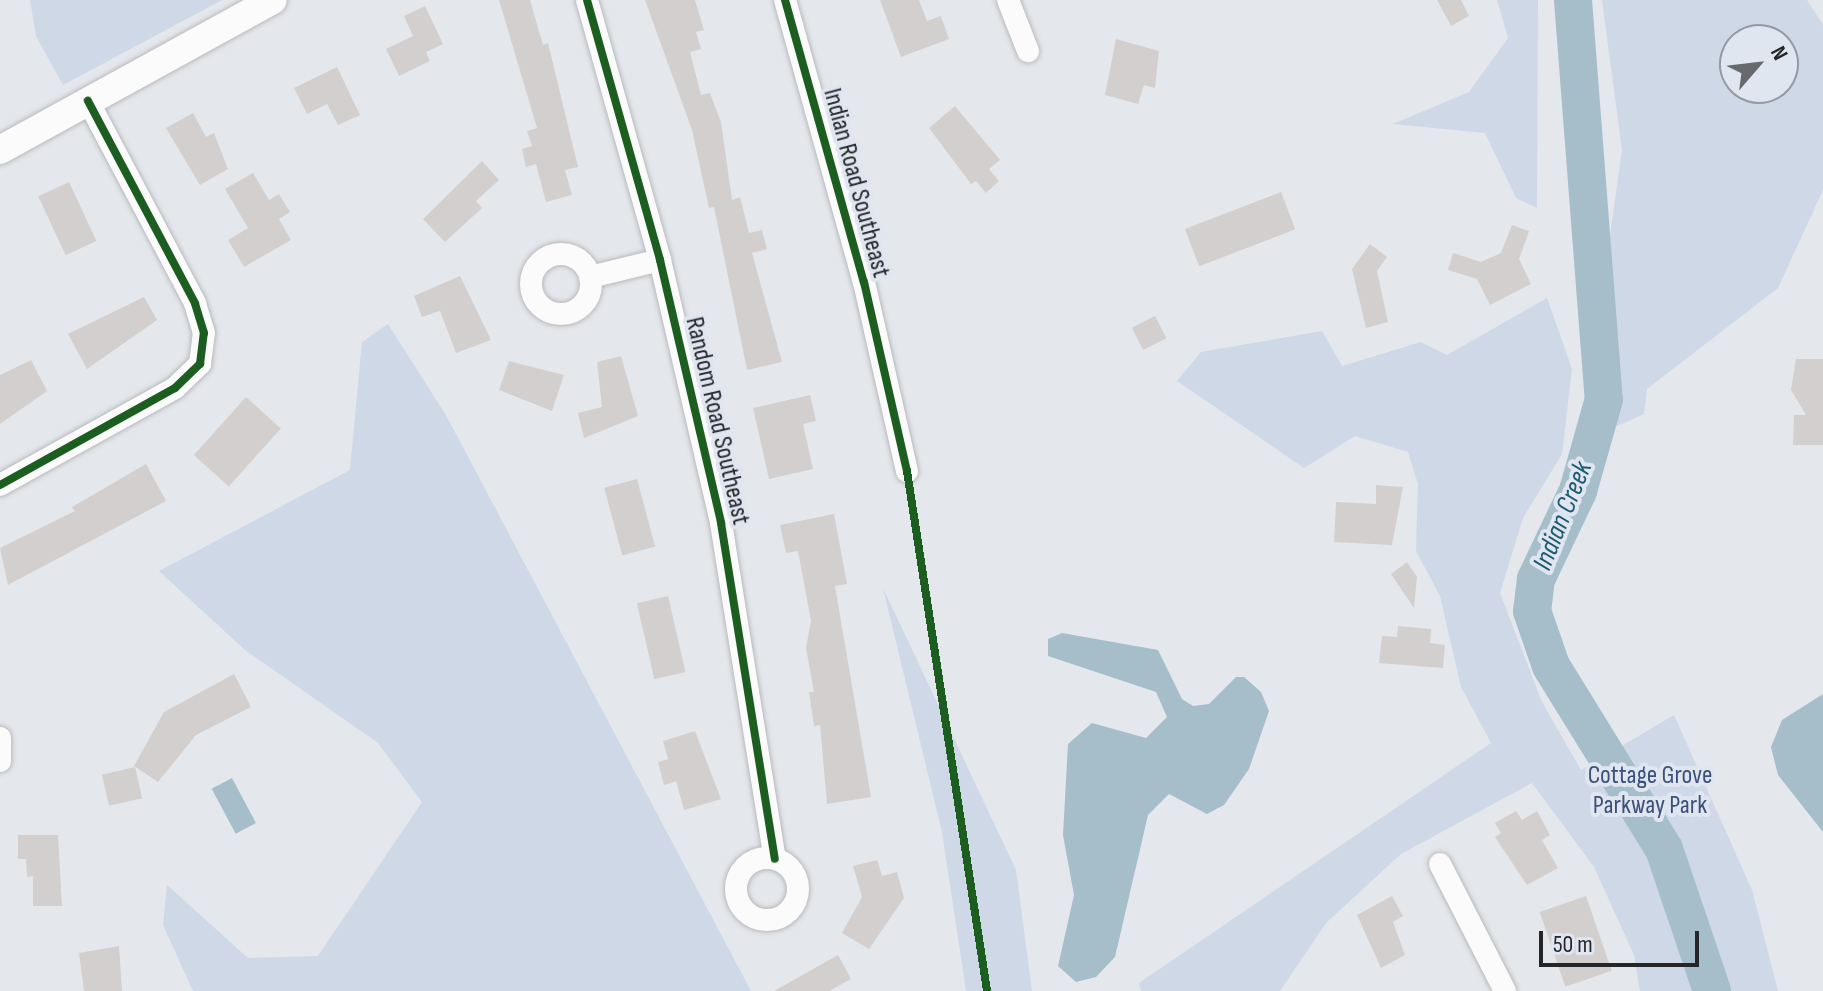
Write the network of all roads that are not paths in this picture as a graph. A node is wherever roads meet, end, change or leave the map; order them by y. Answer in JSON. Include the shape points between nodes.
{"nodes":[{"id":1,"x":273,"y":0,"type":"edge"},
{"id":2,"x":587,"y":0,"type":"edge"},
{"id":3,"x":785,"y":0,"type":"edge"},
{"id":4,"x":1008,"y":0,"type":"edge"},
{"id":5,"x":1028,"y":51,"type":"dead end"},
{"id":6,"x":88,"y":101,"type":"junction"},
{"id":7,"x":0,"y":150,"type":"edge"},
{"id":8,"x":660,"y":260,"type":"junction"},
{"id":9,"x":590,"y":277,"type":"dead end"},
{"id":10,"x":907,"y":471,"type":"dead end"},
{"id":11,"x":0,"y":485,"type":"edge"},
{"id":12,"x":0,"y":738,"type":"edge"},
{"id":13,"x":0,"y":761,"type":"edge"},
{"id":14,"x":775,"y":859,"type":"dead end"},
{"id":15,"x":1440,"y":864,"type":"dead end"},
{"id":16,"x":1505,"y":991,"type":"edge"}],
"edges":[{"from":1,"to":6,"type":"street"},
{"from":2,"to":8,"type":"street","name":"Random Road Southeast"},
{"from":3,"to":10,"type":"street","name":"Indian Road Southeast","via":[[864,282]]},
{"from":4,"to":5,"type":"street"},
{"from":6,"to":7,"type":"street"},
{"from":6,"to":11,"type":"street","via":[[195,303],[204,333],[200,364],[175,388]]},
{"from":8,"to":9,"type":"street"},
{"from":8,"to":14,"type":"street","name":"Random Road Southeast","via":[[721,523]]},
{"from":12,"to":13,"type":"street"},
{"from":15,"to":16,"type":"street"}]}
